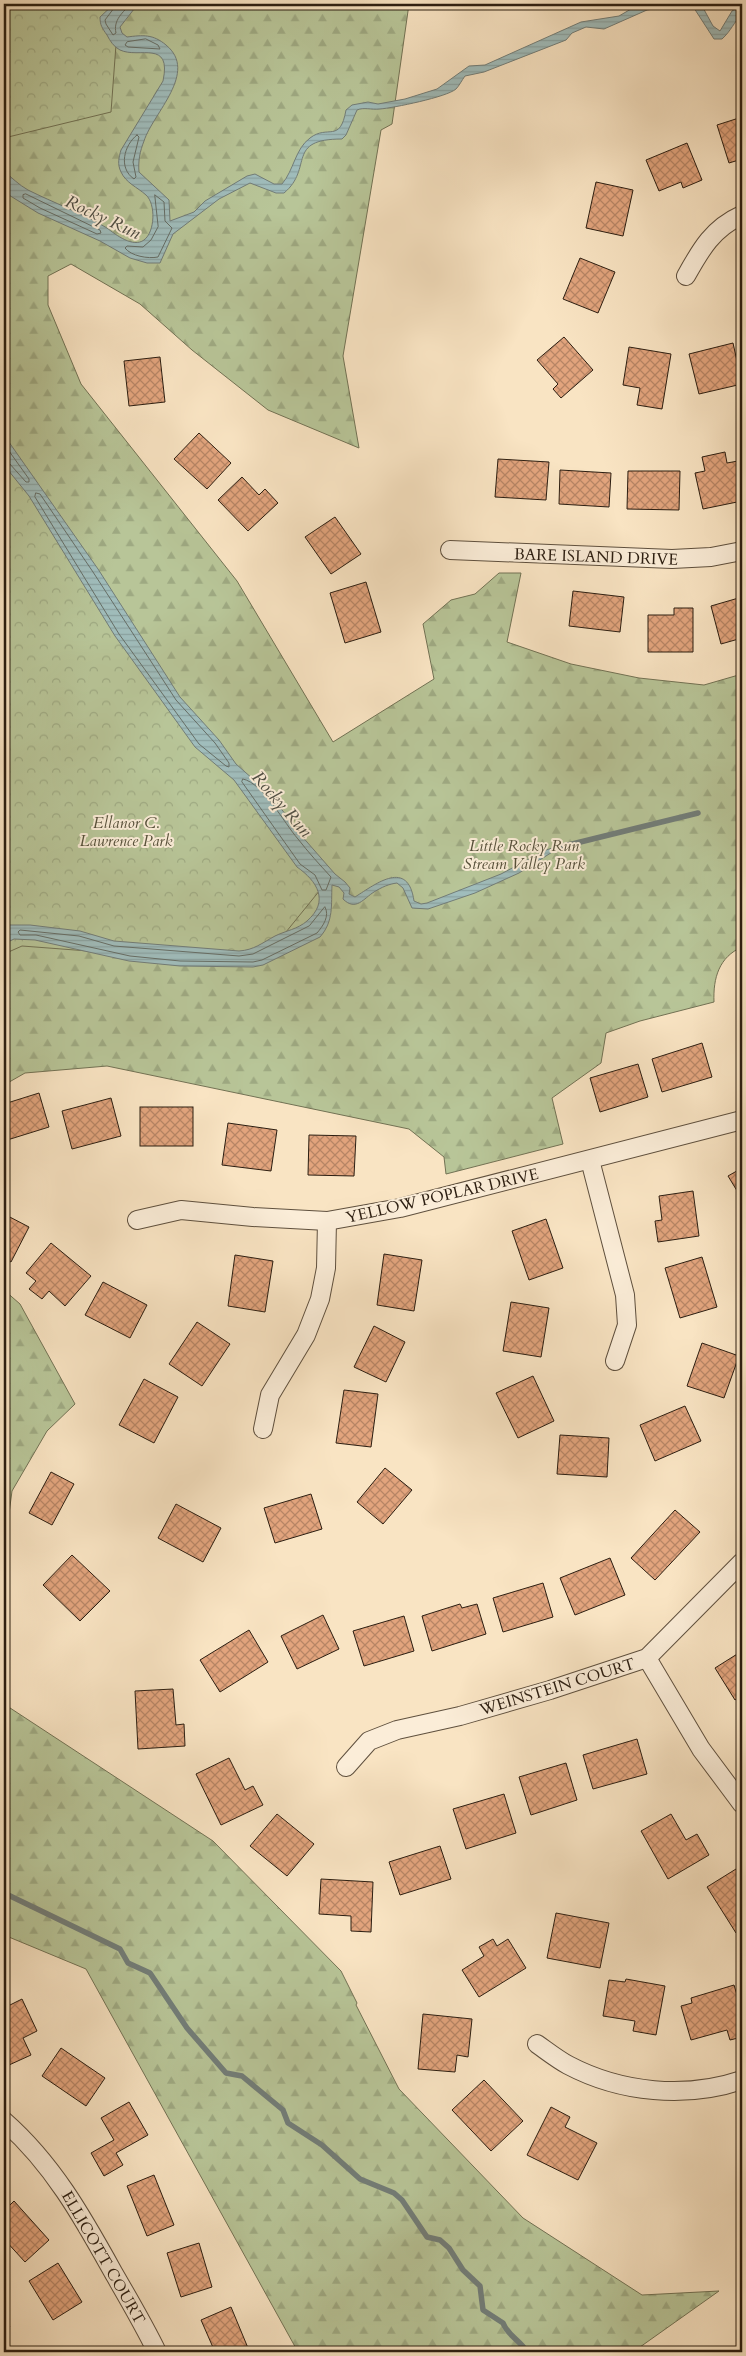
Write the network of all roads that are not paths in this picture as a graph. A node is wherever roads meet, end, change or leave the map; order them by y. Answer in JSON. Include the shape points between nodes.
{"nodes":[{"id":1,"x":742,"y":215,"type":"edge"},
{"id":2,"x":686,"y":276,"type":"dead end"},
{"id":3,"x":450,"y":550,"type":"dead end"},
{"id":4,"x":742,"y":550,"type":"edge"},
{"id":5,"x":742,"y":1120,"type":"edge"},
{"id":6,"x":590,"y":1160,"type":"junction"},
{"id":7,"x":138,"y":1220,"type":"dead end"},
{"id":8,"x":327,"y":1221,"type":"junction"},
{"id":9,"x":615,"y":1362,"type":"dead end"},
{"id":10,"x":263,"y":1429,"type":"dead end"},
{"id":11,"x":742,"y":1562,"type":"edge"},
{"id":12,"x":647,"y":1658,"type":"junction"},
{"id":13,"x":346,"y":1767,"type":"dead end"},
{"id":14,"x":742,"y":1804,"type":"edge"},
{"id":15,"x":537,"y":2044,"type":"dead end"},
{"id":16,"x":742,"y":2080,"type":"edge"},
{"id":17,"x":4,"y":2121,"type":"edge"},
{"id":18,"x":157,"y":2352,"type":"edge"}],
"edges":[{"from":1,"to":2,"type":"street","via":[[724,225],[704,245]]},
{"from":3,"to":4,"type":"street","name":"BARE ISLAND DRIVE","via":[[672,559],[711,557]]},
{"from":5,"to":6,"type":"street","name":"YELLOW POPLAR DRIVE"},
{"from":6,"to":8,"type":"street","name":"YELLOW POPLAR DRIVE","via":[[400,1208]]},
{"from":6,"to":9,"type":"street","via":[[625,1295],[627,1325]]},
{"from":7,"to":8,"type":"street","name":"YELLOW POPLAR DRIVE","via":[[181,1210],[204,1210],[252,1217]]},
{"from":8,"to":10,"type":"street","via":[[326,1268],[320,1300],[306,1335],[270,1395]]},
{"from":11,"to":12,"type":"street","name":"WEINSTEIN COURT"},
{"from":12,"to":13,"type":"street","name":"WEINSTEIN COURT","via":[[460,1716],[397,1730],[369,1741]]},
{"from":12,"to":14,"type":"street","via":[[701,1749]]},
{"from":15,"to":16,"type":"street","via":[[569,2065],[642,2091],[724,2086]]},
{"from":17,"to":18,"type":"street","name":"ELLICOTT COURT","via":[[21,2136],[78,2208]]}]}
